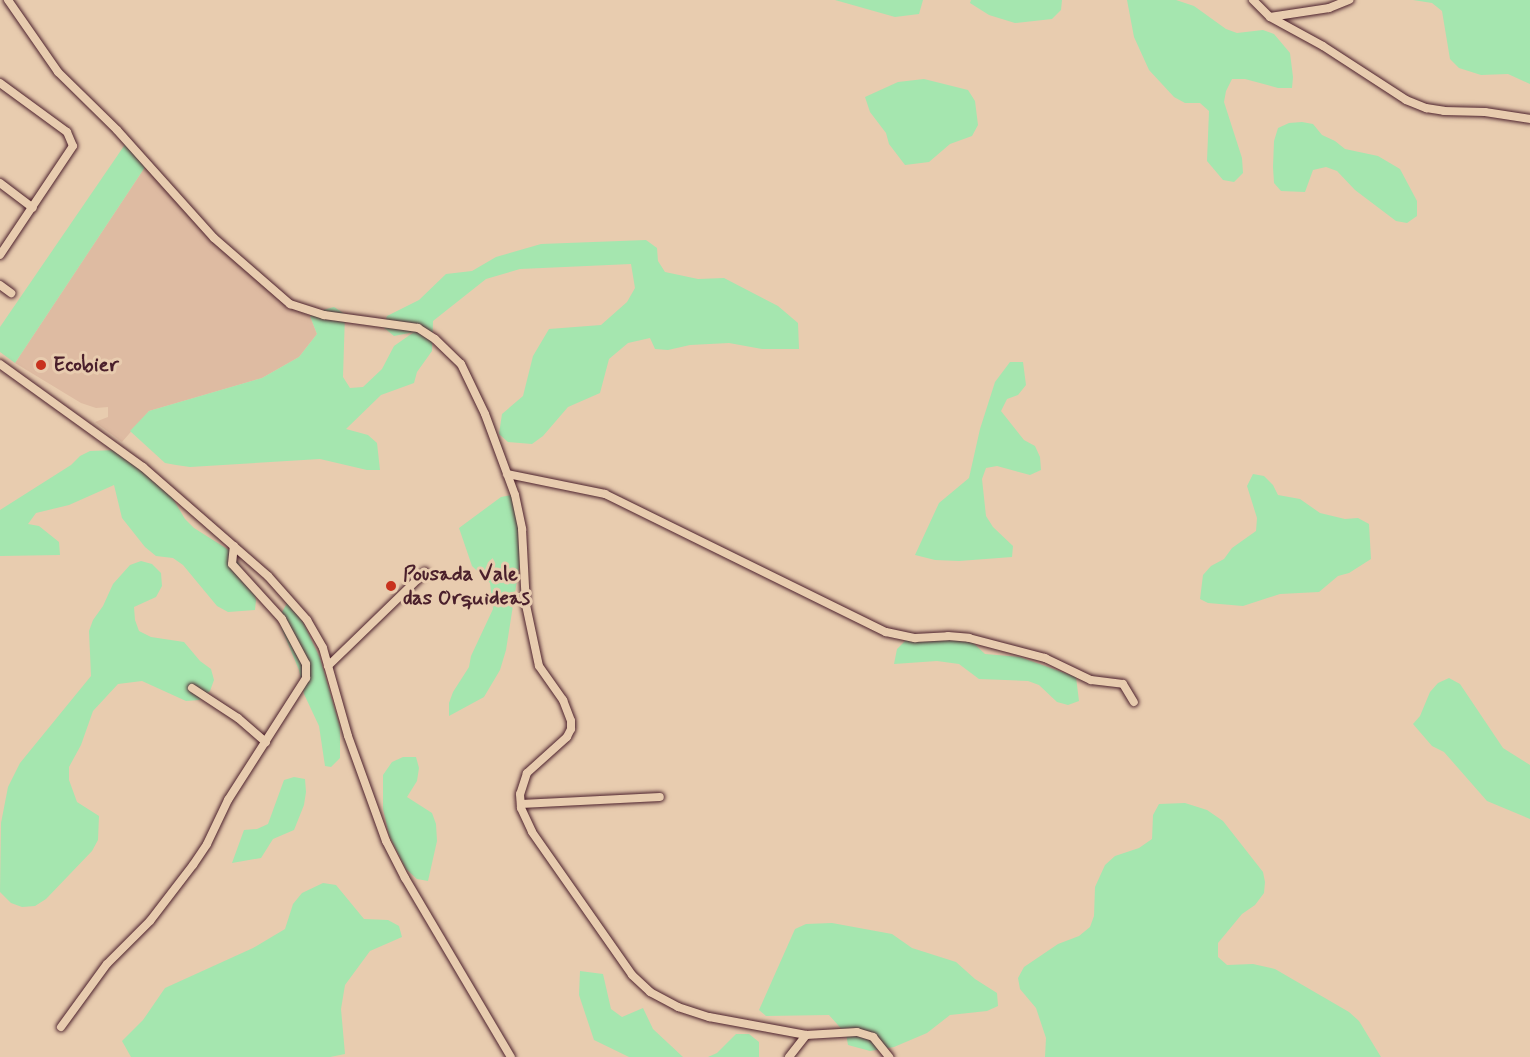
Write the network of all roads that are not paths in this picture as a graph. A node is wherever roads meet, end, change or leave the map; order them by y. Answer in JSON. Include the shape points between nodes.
{"nodes":[{"id":1,"x":8,"y":0,"type":"edge"},
{"id":2,"x":1253,"y":0,"type":"edge"},
{"id":3,"x":1349,"y":0,"type":"edge"},
{"id":4,"x":1270,"y":17,"type":"junction"},
{"id":5,"x":0,"y":74,"type":"edge"},
{"id":6,"x":0,"y":83,"type":"edge"},
{"id":7,"x":9,"y":90,"type":"junction"},
{"id":8,"x":1530,"y":119,"type":"edge"},
{"id":9,"x":0,"y":183,"type":"edge"},
{"id":10,"x":33,"y":208,"type":"junction"},
{"id":11,"x":0,"y":255,"type":"edge"},
{"id":12,"x":0,"y":285,"type":"edge"},
{"id":13,"x":11,"y":293,"type":"dead end"},
{"id":14,"x":0,"y":364,"type":"edge"},
{"id":15,"x":507,"y":474,"type":"junction"},
{"id":16,"x":234,"y":546,"type":"junction"},
{"id":17,"x":425,"y":572,"type":"dead end"},
{"id":18,"x":328,"y":666,"type":"junction"},
{"id":19,"x":192,"y":688,"type":"dead end"},
{"id":20,"x":1134,"y":702,"type":"dead end"},
{"id":21,"x":266,"y":742,"type":"junction"},
{"id":22,"x":660,"y":797,"type":"dead end"},
{"id":23,"x":521,"y":804,"type":"junction"},
{"id":24,"x":61,"y":1027,"type":"dead end"},
{"id":25,"x":806,"y":1035,"type":"junction"},
{"id":26,"x":511,"y":1057,"type":"edge"},
{"id":27,"x":789,"y":1057,"type":"edge"},
{"id":28,"x":889,"y":1057,"type":"edge"}],
"edges":[{"from":1,"to":15,"type":"street","via":[[58,72],[117,130],[214,238],[290,304],[324,315],[418,328],[445,347],[468,377]]},
{"from":2,"to":4,"type":"street"},
{"from":3,"to":4,"type":"street","via":[[1329,8]]},
{"from":4,"to":8,"type":"street","via":[[1406,100],[1426,108]]},
{"from":5,"to":7,"type":"street"},
{"from":6,"to":7,"type":"street"},
{"from":7,"to":10,"type":"street","via":[[61,127],[71,139],[72,151]]},
{"from":9,"to":10,"type":"street"},
{"from":10,"to":11,"type":"street"},
{"from":12,"to":13,"type":"street"},
{"from":14,"to":16,"type":"street","via":[[116,446]]},
{"from":15,"to":20,"type":"street","via":[[605,494],[886,632],[915,638],[969,638],[1045,658],[1091,680],[1123,684]]},
{"from":15,"to":23,"type":"street","via":[[522,529],[526,605],[539,666],[569,712],[572,729],[527,773],[519,794]]},
{"from":16,"to":18,"type":"street","via":[[289,597],[307,620]]},
{"from":16,"to":21,"type":"street","via":[[232,564],[282,619],[306,664],[300,692]]},
{"from":17,"to":18,"type":"street"},
{"from":18,"to":26,"type":"street","via":[[348,736],[386,841]]},
{"from":19,"to":21,"type":"street"},
{"from":21,"to":24,"type":"street","via":[[228,800],[193,865],[150,921],[107,964]]},
{"from":22,"to":23,"type":"street"},
{"from":23,"to":25,"type":"street","via":[[538,842],[632,975],[650,992],[709,1017]]},
{"from":25,"to":27,"type":"street"},
{"from":25,"to":28,"type":"street","via":[[857,1032],[873,1037]]}]}
